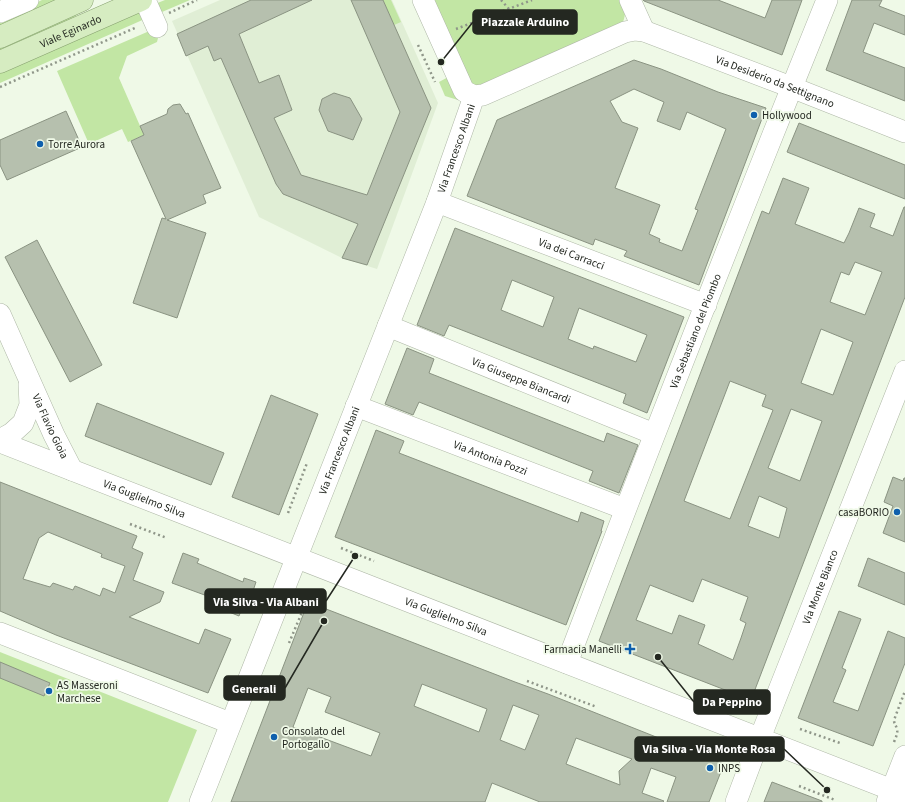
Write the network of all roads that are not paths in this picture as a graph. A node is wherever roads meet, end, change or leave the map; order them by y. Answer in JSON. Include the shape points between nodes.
{"nodes":[{"id":1,"x":28,"y":0,"type":"edge"},
{"id":2,"x":82,"y":0,"type":"edge"},
{"id":3,"x":113,"y":0,"type":"edge"},
{"id":4,"x":141,"y":0,"type":"edge"},
{"id":5,"x":145,"y":0,"type":"edge"},
{"id":6,"x":423,"y":0,"type":"edge"},
{"id":7,"x":630,"y":0,"type":"edge"},
{"id":8,"x":827,"y":0,"type":"edge"},
{"id":9,"x":0,"y":12,"type":"edge"},
{"id":10,"x":155,"y":23,"type":"road end"},
{"id":11,"x":644,"y":31,"type":"junction"},
{"id":12,"x":0,"y":36,"type":"edge"},
{"id":13,"x":57,"y":37,"type":"junction"},
{"id":14,"x":0,"y":62,"type":"edge"},
{"id":15,"x":791,"y":87,"type":"junction"},
{"id":16,"x":474,"y":96,"type":"junction"},
{"id":17,"x":905,"y":132,"type":"edge"},
{"id":18,"x":437,"y":202,"type":"junction"},
{"id":19,"x":706,"y":305,"type":"junction"},
{"id":20,"x":0,"y":314,"type":"edge"},
{"id":21,"x":388,"y":326,"type":"junction"},
{"id":22,"x":905,"y":371,"type":"edge"},
{"id":23,"x":29,"y":381,"type":"junction"},
{"id":24,"x":356,"y":406,"type":"junction"},
{"id":25,"x":654,"y":434,"type":"junction"},
{"id":26,"x":0,"y":441,"type":"edge"},
{"id":27,"x":72,"y":470,"type":"junction"},
{"id":28,"x":625,"y":509,"type":"junction"},
{"id":29,"x":296,"y":557,"type":"junction"},
{"id":30,"x":0,"y":633,"type":"edge"},
{"id":31,"x":567,"y":663,"type":"junction"},
{"id":32,"x":230,"y":723,"type":"junction"},
{"id":33,"x":760,"y":738,"type":"junction"},
{"id":34,"x":899,"y":751,"type":"edge"},
{"id":35,"x":894,"y":796,"type":"edge"},
{"id":36,"x":200,"y":802,"type":"edge"},
{"id":37,"x":736,"y":802,"type":"edge"}],
"edges":[{"from":1,"to":9,"type":"street"},
{"from":2,"to":12,"type":"main road"},
{"from":3,"to":13,"type":"main road"},
{"from":4,"to":13,"type":"main road","name":"Viale Eginardo"},
{"from":5,"to":10,"type":"street"},
{"from":6,"to":16,"type":"street","via":[[464,91]]},
{"from":7,"to":11,"type":"street"},
{"from":8,"to":15,"type":"street","name":"Via Sebastiano del Piombo"},
{"from":11,"to":15,"type":"street","name":"Via Desiderio da Settignano"},
{"from":11,"to":16,"type":"street","via":[[626,32],[483,95]]},
{"from":13,"to":14,"type":"main road","name":"Viale Eginardo"},
{"from":15,"to":17,"type":"street","name":"Via Desiderio da Settignano"},
{"from":15,"to":19,"type":"street","name":"Via Sebastiano del Piombo"},
{"from":16,"to":18,"type":"street","name":"Via Francesco Albani"},
{"from":18,"to":19,"type":"street","name":"Via dei Carracci"},
{"from":18,"to":21,"type":"street","name":"Via Francesco Albani"},
{"from":19,"to":25,"type":"street","name":"Via Sebastiano del Piombo"},
{"from":20,"to":23,"type":"street","name":"Via Flavio Gioia"},
{"from":21,"to":24,"type":"street","name":"Via Francesco Albani"},
{"from":21,"to":25,"type":"street","name":"Via Giuseppe Biancardi"},
{"from":22,"to":33,"type":"street","name":"Via Monte Bianco"},
{"from":23,"to":26,"type":"street","name":"Via Flavio Gioia","via":[[30,405],[23,423]]},
{"from":23,"to":27,"type":"street","name":"Via Flavio Gioia"},
{"from":24,"to":28,"type":"street","name":"Via Antonia Pozzi"},
{"from":24,"to":29,"type":"street","name":"Via Francesco Albani"},
{"from":25,"to":28,"type":"street","name":"Via Sebastiano del Piombo"},
{"from":26,"to":27,"type":"street","name":"Via Guglielmo Silva"},
{"from":27,"to":29,"type":"street","name":"Via Guglielmo Silva"},
{"from":28,"to":31,"type":"street","name":"Via Sebastiano del Piombo"},
{"from":29,"to":31,"type":"street","name":"Via Guglielmo Silva"},
{"from":29,"to":32,"type":"street","name":"Via Francesco Albani"},
{"from":30,"to":32,"type":"street"},
{"from":31,"to":33,"type":"street","name":"Via Guglielmo Silva"},
{"from":32,"to":36,"type":"street","name":"Via Francesco Albani"},
{"from":33,"to":35,"type":"street","name":"Via Guglielmo Silva"},
{"from":33,"to":37,"type":"street","name":"Via Monte Bianco"},
{"from":34,"to":35,"type":"street"}]}
